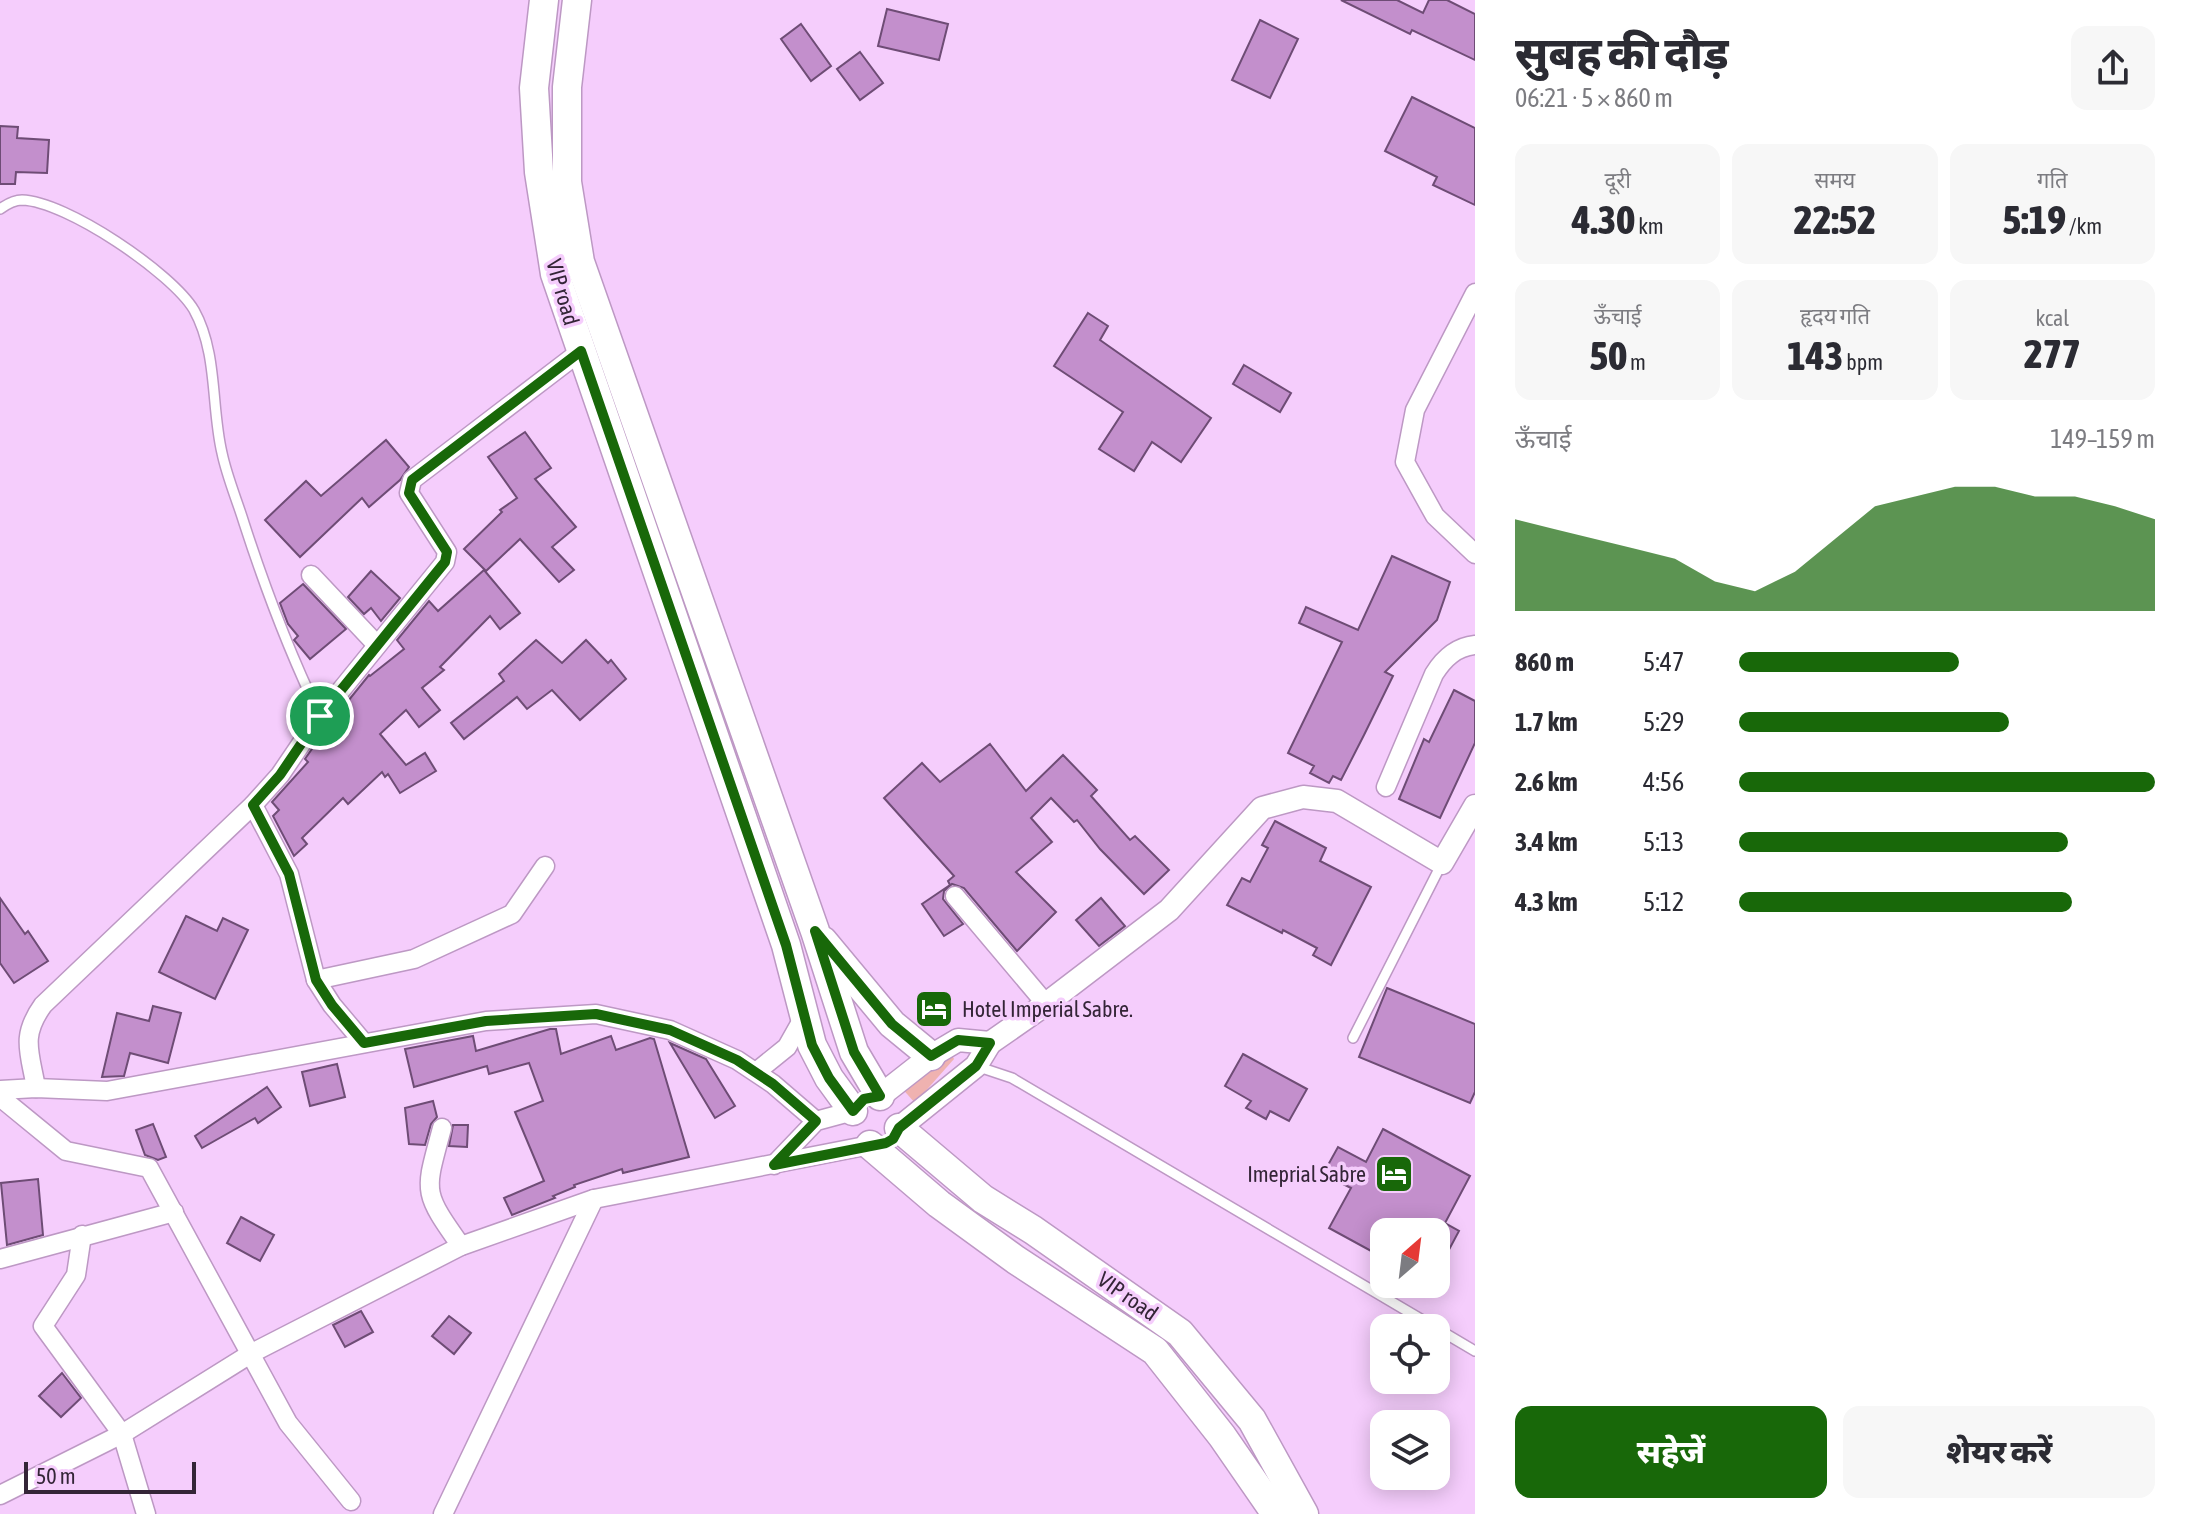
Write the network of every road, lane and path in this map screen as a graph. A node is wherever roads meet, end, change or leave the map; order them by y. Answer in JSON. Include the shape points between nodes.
{"nodes":[{"id":1,"x":544,"y":0,"type":"edge"},
{"id":2,"x":577,"y":0,"type":"edge"},
{"id":3,"x":0,"y":209,"type":"edge"},
{"id":4,"x":1475,"y":293,"type":"edge"},
{"id":5,"x":581,"y":351,"type":"junction"},
{"id":6,"x":1475,"y":554,"type":"edge"},
{"id":7,"x":311,"y":575,"type":"dead end"},
{"id":8,"x":377,"y":645,"type":"junction"},
{"id":9,"x":1475,"y":645,"type":"edge"},
{"id":10,"x":320,"y":716,"type":"junction"},
{"id":11,"x":1386,"y":787,"type":"dead end"},
{"id":12,"x":253,"y":805,"type":"junction"},
{"id":13,"x":1475,"y":806,"type":"edge"},
{"id":14,"x":1442,"y":863,"type":"junction"},
{"id":15,"x":545,"y":866,"type":"dead end"},
{"id":16,"x":955,"y":896,"type":"dead end"},
{"id":17,"x":815,"y":931,"type":"junction"},
{"id":18,"x":316,"y":980,"type":"junction"},
{"id":19,"x":1046,"y":1004,"type":"junction"},
{"id":20,"x":805,"y":1015,"type":"junction"},
{"id":21,"x":1353,"y":1038,"type":"dead end"},
{"id":22,"x":364,"y":1043,"type":"junction"},
{"id":23,"x":990,"y":1043,"type":"junction"},
{"id":24,"x":931,"y":1056,"type":"junction"},
{"id":25,"x":976,"y":1066,"type":"junction"},
{"id":26,"x":756,"y":1072,"type":"junction"},
{"id":27,"x":36,"y":1088,"type":"junction"},
{"id":28,"x":0,"y":1090,"type":"edge"},
{"id":29,"x":880,"y":1096,"type":"junction"},
{"id":30,"x":0,"y":1097,"type":"edge"},
{"id":31,"x":853,"y":1111,"type":"junction"},
{"id":32,"x":816,"y":1121,"type":"junction"},
{"id":33,"x":442,"y":1128,"type":"dead end"},
{"id":34,"x":899,"y":1128,"type":"junction"},
{"id":35,"x":870,"y":1145,"type":"junction"},
{"id":36,"x":774,"y":1165,"type":"junction"},
{"id":37,"x":594,"y":1199,"type":"junction"},
{"id":38,"x":174,"y":1212,"type":"junction"},
{"id":39,"x":82,"y":1235,"type":"junction"},
{"id":40,"x":461,"y":1246,"type":"junction"},
{"id":41,"x":0,"y":1259,"type":"edge"},
{"id":42,"x":1412,"y":1314,"type":"edge"},
{"id":43,"x":1450,"y":1336,"type":"edge"},
{"id":44,"x":1475,"y":1351,"type":"edge"},
{"id":45,"x":252,"y":1353,"type":"junction"},
{"id":46,"x":122,"y":1434,"type":"junction"},
{"id":47,"x":0,"y":1495,"type":"edge"},
{"id":48,"x":351,"y":1501,"type":"dead end"},
{"id":49,"x":146,"y":1514,"type":"edge"},
{"id":50,"x":443,"y":1514,"type":"edge"},
{"id":51,"x":1276,"y":1514,"type":"edge"},
{"id":52,"x":1304,"y":1514,"type":"edge"}],
"edges":[{"from":1,"to":5,"type":"main road","name":"VIP road","via":[[534,88],[539,172],[555,274]]},
{"from":2,"to":17,"type":"main road","name":"VIP road","via":[[567,87],[567,182],[580,262]]},
{"from":3,"to":10,"type":"lane","via":[[23,200],[79,219],[145,262],[193,309],[210,359],[223,457],[270,603]]},
{"from":4,"to":6,"type":"street","via":[[1415,410],[1405,462],[1435,516]]},
{"from":5,"to":8,"type":"street","via":[[412,480],[409,493],[447,557]]},
{"from":5,"to":20,"type":"main road","name":"VIP road","via":[[786,945]]},
{"from":7,"to":8,"type":"street"},
{"from":8,"to":10,"type":"street"},
{"from":9,"to":11,"type":"street","via":[[1463,646],[1442,661]]},
{"from":10,"to":12,"type":"street"},
{"from":12,"to":18,"type":"street","via":[[289,874]]},
{"from":12,"to":27,"type":"street","via":[[43,1005],[27,1037]]},
{"from":13,"to":14,"type":"street"},
{"from":14,"to":19,"type":"street","via":[[1337,801],[1303,797],[1262,808],[1169,910]]},
{"from":14,"to":21,"type":"lane"},
{"from":15,"to":18,"type":"street","via":[[512,914],[414,959]]},
{"from":16,"to":19,"type":"street"},
{"from":17,"to":24,"type":"main road","via":[[892,1024]]},
{"from":17,"to":29,"type":"main road","name":"VIP road","via":[[854,1052]]},
{"from":18,"to":22,"type":"street"},
{"from":19,"to":23,"type":"street"},
{"from":20,"to":26,"type":"street","via":[[787,1047]]},
{"from":20,"to":31,"type":"main road","name":"VIP road","via":[[812,1045]]},
{"from":22,"to":26,"type":"street","via":[[486,1021],[596,1014],[670,1030]]},
{"from":22,"to":27,"type":"street","via":[[107,1091]]},
{"from":23,"to":24,"type":"street","via":[[958,1040]]},
{"from":23,"to":25,"type":"street"},
{"from":24,"to":29,"type":"street"},
{"from":25,"to":34,"type":"street"},
{"from":25,"to":42,"type":"lane","via":[[1012,1078]]},
{"from":26,"to":32,"type":"street"},
{"from":27,"to":28,"type":"street"},
{"from":29,"to":31,"type":"main road","via":[[864,1099]]},
{"from":29,"to":34,"type":"main road","via":[[898,1110]]},
{"from":30,"to":38,"type":"street","via":[[66,1151],[149,1168]]},
{"from":31,"to":32,"type":"street"},
{"from":31,"to":35,"type":"main road","via":[[856,1135]]},
{"from":32,"to":36,"type":"street"},
{"from":33,"to":40,"type":"street","via":[[429,1194]]},
{"from":34,"to":35,"type":"main road","via":[[893,1139]]},
{"from":34,"to":52,"type":"main road","name":"VIP road","via":[[983,1199],[1180,1333],[1252,1420]]},
{"from":35,"to":36,"type":"street"},
{"from":35,"to":51,"type":"main road","name":"VIP road","via":[[1016,1260],[1155,1351]]},
{"from":36,"to":37,"type":"street"},
{"from":37,"to":40,"type":"street"},
{"from":37,"to":50,"type":"street"},
{"from":38,"to":39,"type":"street"},
{"from":38,"to":45,"type":"street"},
{"from":39,"to":41,"type":"street"},
{"from":39,"to":46,"type":"street","via":[[76,1275],[43,1326]]},
{"from":40,"to":45,"type":"street"},
{"from":43,"to":44,"type":"lane"},
{"from":45,"to":46,"type":"street"},
{"from":45,"to":48,"type":"street","via":[[288,1423]]},
{"from":46,"to":47,"type":"street"},
{"from":46,"to":49,"type":"street"}]}
